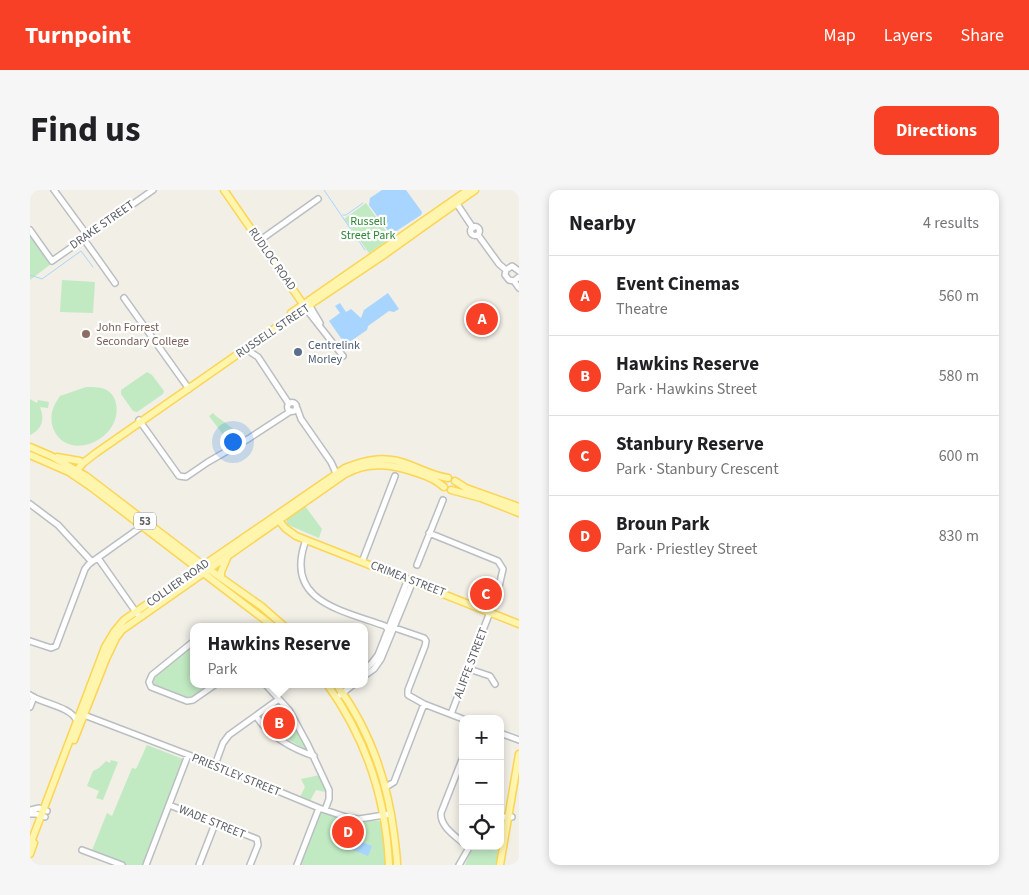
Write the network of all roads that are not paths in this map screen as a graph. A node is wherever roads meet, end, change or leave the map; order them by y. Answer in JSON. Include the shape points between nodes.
{"nodes":[{"id":1,"x":54,"y":190,"type":"edge"},
{"id":2,"x":153,"y":190,"type":"edge"},
{"id":3,"x":224,"y":190,"type":"edge"},
{"id":4,"x":228,"y":190,"type":"edge"},
{"id":5,"x":468,"y":190,"type":"edge"},
{"id":6,"x":475,"y":190,"type":"edge"},
{"id":7,"x":318,"y":199,"type":"dead end"},
{"id":8,"x":455,"y":202,"type":"junction"},
{"id":9,"x":30,"y":230,"type":"edge"},
{"id":10,"x":85,"y":237,"type":"junction"},
{"id":11,"x":261,"y":240,"type":"junction"},
{"id":12,"x":518,"y":268,"type":"edge"},
{"id":13,"x":506,"y":270,"type":"junction"},
{"id":14,"x":517,"y":279,"type":"edge"},
{"id":15,"x":115,"y":283,"type":"dead end"},
{"id":16,"x":519,"y":288,"type":"edge"},
{"id":17,"x":124,"y":298,"type":"dead end"},
{"id":18,"x":306,"y":305,"type":"junction"},
{"id":19,"x":249,"y":346,"type":"junction"},
{"id":20,"x":343,"y":356,"type":"dead end"},
{"id":21,"x":258,"y":357,"type":"junction"},
{"id":22,"x":187,"y":388,"type":"junction"},
{"id":23,"x":291,"y":407,"type":"junction"},
{"id":24,"x":140,"y":421,"type":"junction"},
{"id":25,"x":30,"y":447,"type":"edge"},
{"id":26,"x":30,"y":455,"type":"edge"},
{"id":27,"x":51,"y":456,"type":"junction"},
{"id":28,"x":82,"y":461,"type":"junction"},
{"id":29,"x":331,"y":462,"type":"junction"},
{"id":30,"x":73,"y":471,"type":"junction"},
{"id":31,"x":344,"y":471,"type":"junction"},
{"id":32,"x":336,"y":473,"type":"junction"},
{"id":33,"x":86,"y":476,"type":"junction"},
{"id":34,"x":395,"y":476,"type":"dead end"},
{"id":35,"x":448,"y":478,"type":"junction"},
{"id":36,"x":455,"y":481,"type":"junction"},
{"id":37,"x":448,"y":488,"type":"junction"},
{"id":38,"x":443,"y":500,"type":"dead end"},
{"id":39,"x":30,"y":504,"type":"edge"},
{"id":40,"x":519,"y":507,"type":"edge"},
{"id":41,"x":519,"y":513,"type":"edge"},
{"id":42,"x":275,"y":519,"type":"junction"},
{"id":43,"x":142,"y":527,"type":"junction"},
{"id":44,"x":429,"y":533,"type":"junction"},
{"id":45,"x":306,"y":540,"type":"junction"},
{"id":46,"x":185,"y":552,"type":"junction"},
{"id":47,"x":229,"y":555,"type":"junction"},
{"id":48,"x":98,"y":558,"type":"junction"},
{"id":49,"x":211,"y":560,"type":"junction"},
{"id":50,"x":92,"y":562,"type":"junction"},
{"id":51,"x":190,"y":562,"type":"junction"},
{"id":52,"x":362,"y":562,"type":"junction"},
{"id":53,"x":417,"y":566,"type":"dead end"},
{"id":54,"x":204,"y":569,"type":"junction"},
{"id":55,"x":186,"y":578,"type":"junction"},
{"id":56,"x":221,"y":578,"type":"junction"},
{"id":57,"x":411,"y":580,"type":"junction"},
{"id":58,"x":490,"y":612,"type":"junction"},
{"id":59,"x":138,"y":614,"type":"junction"},
{"id":60,"x":269,"y":623,"type":"edge"},
{"id":61,"x":280,"y":623,"type":"edge"},
{"id":62,"x":519,"y":624,"type":"edge"},
{"id":63,"x":395,"y":628,"type":"junction"},
{"id":64,"x":388,"y":629,"type":"junction"},
{"id":65,"x":30,"y":641,"type":"edge"},
{"id":66,"x":190,"y":644,"type":"edge"},
{"id":67,"x":368,"y":667,"type":"edge"},
{"id":68,"x":469,"y":669,"type":"junction"},
{"id":69,"x":368,"y":673,"type":"edge"},
{"id":70,"x":494,"y":684,"type":"dead end"},
{"id":71,"x":210,"y":688,"type":"edge"},
{"id":72,"x":271,"y":688,"type":"edge"},
{"id":73,"x":338,"y":691,"type":"edge"},
{"id":74,"x":32,"y":696,"type":"edge"},
{"id":75,"x":279,"y":699,"type":"junction"},
{"id":76,"x":424,"y":704,"type":"junction"},
{"id":77,"x":30,"y":707,"type":"edge"},
{"id":78,"x":69,"y":712,"type":"junction"},
{"id":79,"x":83,"y":712,"type":"junction"},
{"id":80,"x":451,"y":714,"type":"junction"},
{"id":81,"x":256,"y":716,"type":"junction"},
{"id":82,"x":459,"y":717,"type":"edge"},
{"id":83,"x":77,"y":721,"type":"junction"},
{"id":84,"x":504,"y":734,"type":"edge"},
{"id":85,"x":519,"y":740,"type":"edge"},
{"id":86,"x":519,"y":754,"type":"edge"},
{"id":87,"x":188,"y":755,"type":"junction"},
{"id":88,"x":314,"y":756,"type":"junction"},
{"id":89,"x":462,"y":760,"type":"edge"},
{"id":90,"x":215,"y":765,"type":"junction"},
{"id":91,"x":519,"y":776,"type":"edge"},
{"id":92,"x":386,"y":787,"type":"junction"},
{"id":93,"x":170,"y":805,"type":"junction"},
{"id":94,"x":319,"y":808,"type":"junction"},
{"id":95,"x":325,"y":810,"type":"junction"},
{"id":96,"x":30,"y":812,"type":"edge"},
{"id":97,"x":44,"y":814,"type":"junction"},
{"id":98,"x":391,"y":814,"type":"junction"},
{"id":99,"x":384,"y":815,"type":"junction"},
{"id":100,"x":504,"y":817,"type":"edge"},
{"id":101,"x":510,"y":817,"type":"junction"},
{"id":102,"x":215,"y":824,"type":"junction"},
{"id":103,"x":459,"y":839,"type":"edge"},
{"id":104,"x":30,"y":845,"type":"edge"},
{"id":105,"x":82,"y":850,"type":"dead end"},
{"id":106,"x":466,"y":850,"type":"edge"},
{"id":107,"x":30,"y":854,"type":"edge"},
{"id":108,"x":122,"y":865,"type":"edge"},
{"id":109,"x":146,"y":865,"type":"edge"},
{"id":110,"x":199,"y":865,"type":"edge"},
{"id":111,"x":250,"y":865,"type":"edge"},
{"id":112,"x":297,"y":865,"type":"edge"},
{"id":113,"x":389,"y":865,"type":"edge"},
{"id":114,"x":397,"y":865,"type":"edge"},
{"id":115,"x":459,"y":865,"type":"edge"},
{"id":116,"x":502,"y":865,"type":"edge"}],
"edges":[{"from":1,"to":10,"type":"street"},
{"from":2,"to":10,"type":"street","name":"DRAKE STREET"},
{"from":3,"to":11,"type":"main road","name":"RUDLOC ROAD"},
{"from":4,"to":11,"type":"main road","name":"RUDLOC ROAD"},
{"from":5,"to":8,"type":"main road","name":"RUSSELL STREET"},
{"from":6,"to":8,"type":"main road","name":"RUSSELL STREET"},
{"from":7,"to":11,"type":"street"},
{"from":8,"to":13,"type":"street","via":[[473,228],[479,229],[478,235]]},
{"from":8,"to":18,"type":"main road","name":"RUSSELL STREET"},
{"from":9,"to":10,"type":"street","name":"DRAKE STREET","via":[[52,261]]},
{"from":10,"to":15,"type":"street"},
{"from":11,"to":18,"type":"main road","name":"RUDLOC ROAD"},
{"from":12,"to":13,"type":"street","via":[[510,266]]},
{"from":13,"to":14,"type":"street","via":[[506,277],[511,281]]},
{"from":14,"to":16,"type":"street"},
{"from":17,"to":22,"type":"street"},
{"from":18,"to":19,"type":"main road","name":"RUSSELL STREET"},
{"from":18,"to":20,"type":"street","name":"RUDLOC ROAD"},
{"from":19,"to":21,"type":"street"},
{"from":19,"to":21,"type":"street"},
{"from":19,"to":22,"type":"main road","name":"RUSSELL STREET"},
{"from":21,"to":23,"type":"street"},
{"from":22,"to":24,"type":"main road","name":"RUSSELL STREET"},
{"from":23,"to":24,"type":"street","via":[[248,440],[186,477],[180,477]]},
{"from":23,"to":29,"type":"street"},
{"from":24,"to":28,"type":"main road","name":"RUSSELL STREET"},
{"from":25,"to":27,"type":"main road","number":"53"},
{"from":26,"to":30,"type":"main road","number":"53"},
{"from":27,"to":28,"type":"main road"},
{"from":27,"to":30,"type":"main road","number":"53"},
{"from":28,"to":30,"type":"main road","name":"RUSSELL STREET"},
{"from":28,"to":33,"type":"main road"},
{"from":29,"to":31,"type":"street"},
{"from":29,"to":32,"type":"street"},
{"from":30,"to":33,"type":"main road","number":"53"},
{"from":30,"to":43,"type":"main road","number":"53"},
{"from":31,"to":32,"type":"main road","name":"COLLIER ROAD"},
{"from":31,"to":35,"type":"main road","name":"COLLIER ROAD","via":[[368,459],[388,459]]},
{"from":31,"to":37,"type":"main road","name":"COLLIER ROAD","via":[[370,465],[391,465],[433,479]]},
{"from":31,"to":42,"type":"main road","name":"COLLIER ROAD"},
{"from":32,"to":42,"type":"main road","name":"COLLIER ROAD"},
{"from":33,"to":46,"type":"main road","number":"53"},
{"from":34,"to":52,"type":"street"},
{"from":35,"to":36,"type":"main road"},
{"from":35,"to":37,"type":"main road","via":[[444,482]]},
{"from":36,"to":37,"type":"main road","via":[[455,486]]},
{"from":36,"to":40,"type":"main road"},
{"from":37,"to":41,"type":"main road","name":"COLLIER ROAD"},
{"from":38,"to":44,"type":"street"},
{"from":39,"to":50,"type":"street","via":[[58,525]]},
{"from":42,"to":45,"type":"main road","name":"CRIMEA STREET","via":[[282,531]]},
{"from":42,"to":47,"type":"main road","name":"COLLIER ROAD"},
{"from":42,"to":49,"type":"main road","name":"COLLIER ROAD"},
{"from":43,"to":48,"type":"street"},
{"from":43,"to":51,"type":"main road","number":"53"},
{"from":44,"to":53,"type":"street"},
{"from":44,"to":58,"type":"street","name":"ALIFFE STREET","via":[[502,565],[500,586]]},
{"from":45,"to":52,"type":"main road","name":"CRIMEA STREET"},
{"from":45,"to":64,"type":"street","via":[[300,560],[301,572],[313,596]]},
{"from":46,"to":49,"type":"main road"},
{"from":46,"to":54,"type":"main road","number":"53"},
{"from":47,"to":54,"type":"main road","name":"COLLIER ROAD"},
{"from":47,"to":56,"type":"main road","via":[[222,567]]},
{"from":48,"to":50,"type":"street"},
{"from":48,"to":59,"type":"street"},
{"from":49,"to":54,"type":"main road","name":"COLLIER ROAD"},
{"from":50,"to":65,"type":"street","via":[[85,569],[56,646],[51,648]]},
{"from":51,"to":54,"type":"main road","number":"53"},
{"from":51,"to":55,"type":"main road","via":[[191,569]]},
{"from":52,"to":57,"type":"main road","name":"CRIMEA STREET"},
{"from":54,"to":55,"type":"main road","name":"COLLIER ROAD"},
{"from":54,"to":56,"type":"main road","number":"53"},
{"from":54,"to":59,"type":"main road","name":"COLLIER ROAD"},
{"from":54,"to":60,"type":"main road","number":"53"},
{"from":55,"to":59,"type":"main road","name":"COLLIER ROAD"},
{"from":56,"to":61,"type":"main road","number":"53"},
{"from":57,"to":58,"type":"main road","name":"CRIMEA STREET"},
{"from":57,"to":63,"type":"street"},
{"from":57,"to":64,"type":"street"},
{"from":58,"to":62,"type":"main road","name":"CRIMEA STREET"},
{"from":58,"to":68,"type":"street","name":"ALIFFE STREET"},
{"from":59,"to":79,"type":"main road","name":"COLLIER ROAD","via":[[124,620],[110,638]]},
{"from":63,"to":69,"type":"street","via":[[382,659]]},
{"from":63,"to":76,"type":"street","via":[[426,641],[408,690],[408,695]]},
{"from":64,"to":67,"type":"street","via":[[378,655]]},
{"from":66,"to":71,"type":"street","via":[[152,675],[151,687],[187,701]]},
{"from":68,"to":70,"type":"street","via":[[490,676]]},
{"from":68,"to":80,"type":"street","name":"ALIFFE STREET"},
{"from":72,"to":75,"type":"street"},
{"from":73,"to":92,"type":"main road","via":[[368,738]]},
{"from":73,"to":99,"type":"main road","via":[[367,754]]},
{"from":74,"to":77,"type":"street"},
{"from":74,"to":78,"type":"street"},
{"from":75,"to":81,"type":"street"},
{"from":75,"to":88,"type":"street","via":[[289,710]]},
{"from":76,"to":80,"type":"street"},
{"from":76,"to":92,"type":"street","via":[[394,782]]},
{"from":78,"to":79,"type":"street"},
{"from":78,"to":83,"type":"street"},
{"from":79,"to":83,"type":"main road","name":"COLLIER ROAD"},
{"from":79,"to":87,"type":"street","name":"PRIESTLEY STREET"},
{"from":79,"to":97,"type":"main road","name":"COLLIER ROAD"},
{"from":80,"to":82,"type":"street"},
{"from":81,"to":88,"type":"street","via":[[269,732]]},
{"from":81,"to":90,"type":"street","via":[[229,736]]},
{"from":83,"to":97,"type":"main road","name":"COLLIER ROAD"},
{"from":84,"to":85,"type":"street"},
{"from":86,"to":101,"type":"main road"},
{"from":87,"to":90,"type":"street","name":"PRIESTLEY STREET"},
{"from":87,"to":93,"type":"street"},
{"from":88,"to":95,"type":"street","via":[[329,790]]},
{"from":89,"to":103,"type":"street","via":[[440,819]]},
{"from":90,"to":94,"type":"street","name":"PRIESTLEY STREET"},
{"from":91,"to":101,"type":"main road"},
{"from":92,"to":98,"type":"main road"},
{"from":93,"to":102,"type":"street","name":"WADE STREET"},
{"from":93,"to":109,"type":"street"},
{"from":94,"to":95,"type":"street","name":"PRIESTLEY STREET"},
{"from":94,"to":112,"type":"street"},
{"from":95,"to":99,"type":"street","name":"PRIESTLEY STREET","via":[[359,819]]},
{"from":96,"to":97,"type":"street","via":[[36,808]]},
{"from":97,"to":104,"type":"main road","name":"COLLIER ROAD"},
{"from":97,"to":107,"type":"main road","name":"COLLIER ROAD"},
{"from":98,"to":99,"type":"street","name":"PRIESTLEY STREET"},
{"from":98,"to":114,"type":"main road"},
{"from":99,"to":113,"type":"main road"},
{"from":100,"to":101,"type":"street"},
{"from":101,"to":116,"type":"main road"},
{"from":102,"to":110,"type":"street"},
{"from":102,"to":111,"type":"street","name":"WADE STREET","via":[[256,839],[258,845]]},
{"from":105,"to":108,"type":"street"},
{"from":106,"to":115,"type":"street"}]}
